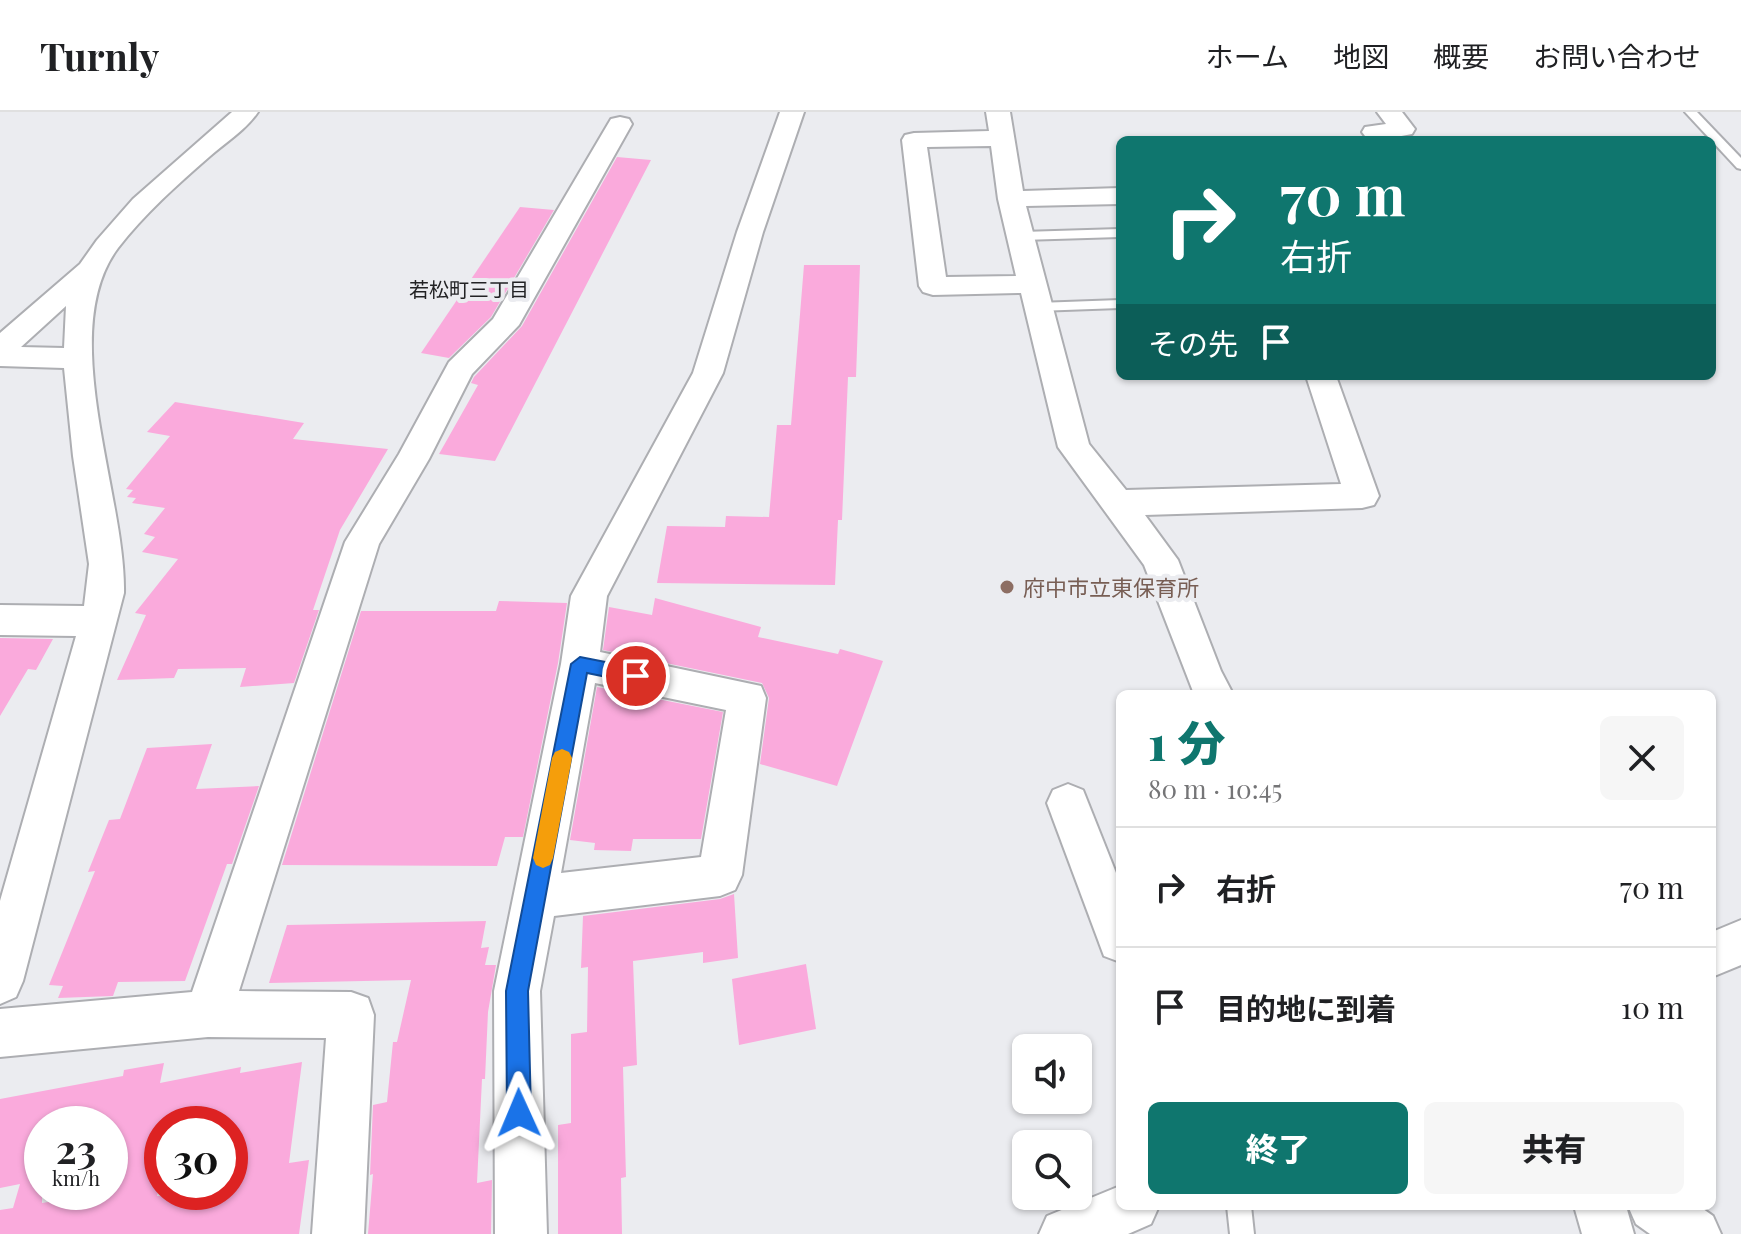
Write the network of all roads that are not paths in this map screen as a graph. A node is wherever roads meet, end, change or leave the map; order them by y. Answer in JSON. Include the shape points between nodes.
{"nodes":[{"id":1,"x":246,"y":112,"type":"edge"},
{"id":2,"x":792,"y":112,"type":"edge"},
{"id":3,"x":1389,"y":112,"type":"edge"},
{"id":4,"x":1691,"y":112,"type":"edge"},
{"id":5,"x":620,"y":124,"type":"dead end"},
{"id":6,"x":999,"y":125,"type":"edge"},
{"id":7,"x":1377,"y":136,"type":"edge"},
{"id":8,"x":1714,"y":136,"type":"edge"},
{"id":9,"x":1716,"y":138,"type":"edge"},
{"id":10,"x":1741,"y":165,"type":"edge"},
{"id":11,"x":1116,"y":196,"type":"edge"},
{"id":12,"x":1011,"y":199,"type":"junction"},
{"id":13,"x":1116,"y":233,"type":"edge"},
{"id":14,"x":1022,"y":236,"type":"junction"},
{"id":15,"x":91,"y":269,"type":"junction"},
{"id":16,"x":1035,"y":295,"type":"junction"},
{"id":17,"x":1116,"y":304,"type":"edge"},
{"id":18,"x":0,"y":349,"type":"edge"},
{"id":19,"x":0,"y":356,"type":"edge"},
{"id":20,"x":76,"y":358,"type":"junction"},
{"id":21,"x":1322,"y":380,"type":"edge"},
{"id":22,"x":1118,"y":503,"type":"junction"},
{"id":23,"x":0,"y":620,"type":"edge"},
{"id":24,"x":100,"y":621,"type":"junction"},
{"id":25,"x":580,"y":664,"type":"junction"},
{"id":26,"x":1212,"y":690,"type":"edge"},
{"id":27,"x":1068,"y":803,"type":"dead end"},
{"id":28,"x":536,"y":897,"type":"junction"},
{"id":29,"x":1116,"y":929,"type":"edge"},
{"id":30,"x":1741,"y":942,"type":"edge"},
{"id":31,"x":1716,"y":953,"type":"edge"},
{"id":32,"x":0,"y":981,"type":"edge"},
{"id":33,"x":208,"y":1014,"type":"junction"},
{"id":34,"x":0,"y":1033,"type":"edge"},
{"id":35,"x":1123,"y":1210,"type":"edge"},
{"id":36,"x":1239,"y":1210,"type":"edge"},
{"id":37,"x":1601,"y":1210,"type":"edge"},
{"id":38,"x":1660,"y":1210,"type":"edge"},
{"id":39,"x":338,"y":1234,"type":"edge"},
{"id":40,"x":521,"y":1234,"type":"edge"},
{"id":41,"x":1065,"y":1234,"type":"edge"},
{"id":42,"x":1242,"y":1234,"type":"edge"},
{"id":43,"x":1608,"y":1234,"type":"edge"},
{"id":44,"x":1695,"y":1234,"type":"edge"}],
"edges":[{"from":1,"to":15,"type":"street","via":[[134,215]]},
{"from":2,"to":25,"type":"street","via":[[708,373],[589,596]]},
{"from":3,"to":7,"type":"street","via":[[1403,129],[1374,132]]},
{"from":4,"to":8,"type":"lane"},
{"from":5,"to":33,"type":"street","via":[[504,325],[460,369],[362,542]]},
{"from":6,"to":12,"type":"street"},
{"from":6,"to":16,"type":"street","via":[[914,140],[933,286]]},
{"from":9,"to":10,"type":"lane"},
{"from":11,"to":12,"type":"street"},
{"from":12,"to":14,"type":"street"},
{"from":13,"to":14,"type":"lane"},
{"from":14,"to":16,"type":"street"},
{"from":15,"to":18,"type":"street"},
{"from":15,"to":20,"type":"street"},
{"from":16,"to":17,"type":"lane"},
{"from":16,"to":22,"type":"street","via":[[1074,447]]},
{"from":19,"to":20,"type":"street"},
{"from":20,"to":24,"type":"street","via":[[107,564]]},
{"from":21,"to":22,"type":"street","via":[[1362,496]]},
{"from":22,"to":26,"type":"street","via":[[1160,560]]},
{"from":23,"to":24,"type":"street"},
{"from":24,"to":32,"type":"street"},
{"from":25,"to":28,"type":"street"},
{"from":25,"to":28,"type":"street","via":[[747,698],[720,875]]},
{"from":27,"to":29,"type":"street"},
{"from":28,"to":40,"type":"street","via":[[517,991]]},
{"from":30,"to":31,"type":"street"},
{"from":33,"to":34,"type":"street"},
{"from":33,"to":39,"type":"street","via":[[351,1015]]},
{"from":35,"to":41,"type":"street"},
{"from":36,"to":42,"type":"lane"},
{"from":37,"to":43,"type":"street"},
{"from":38,"to":44,"type":"street"}]}
